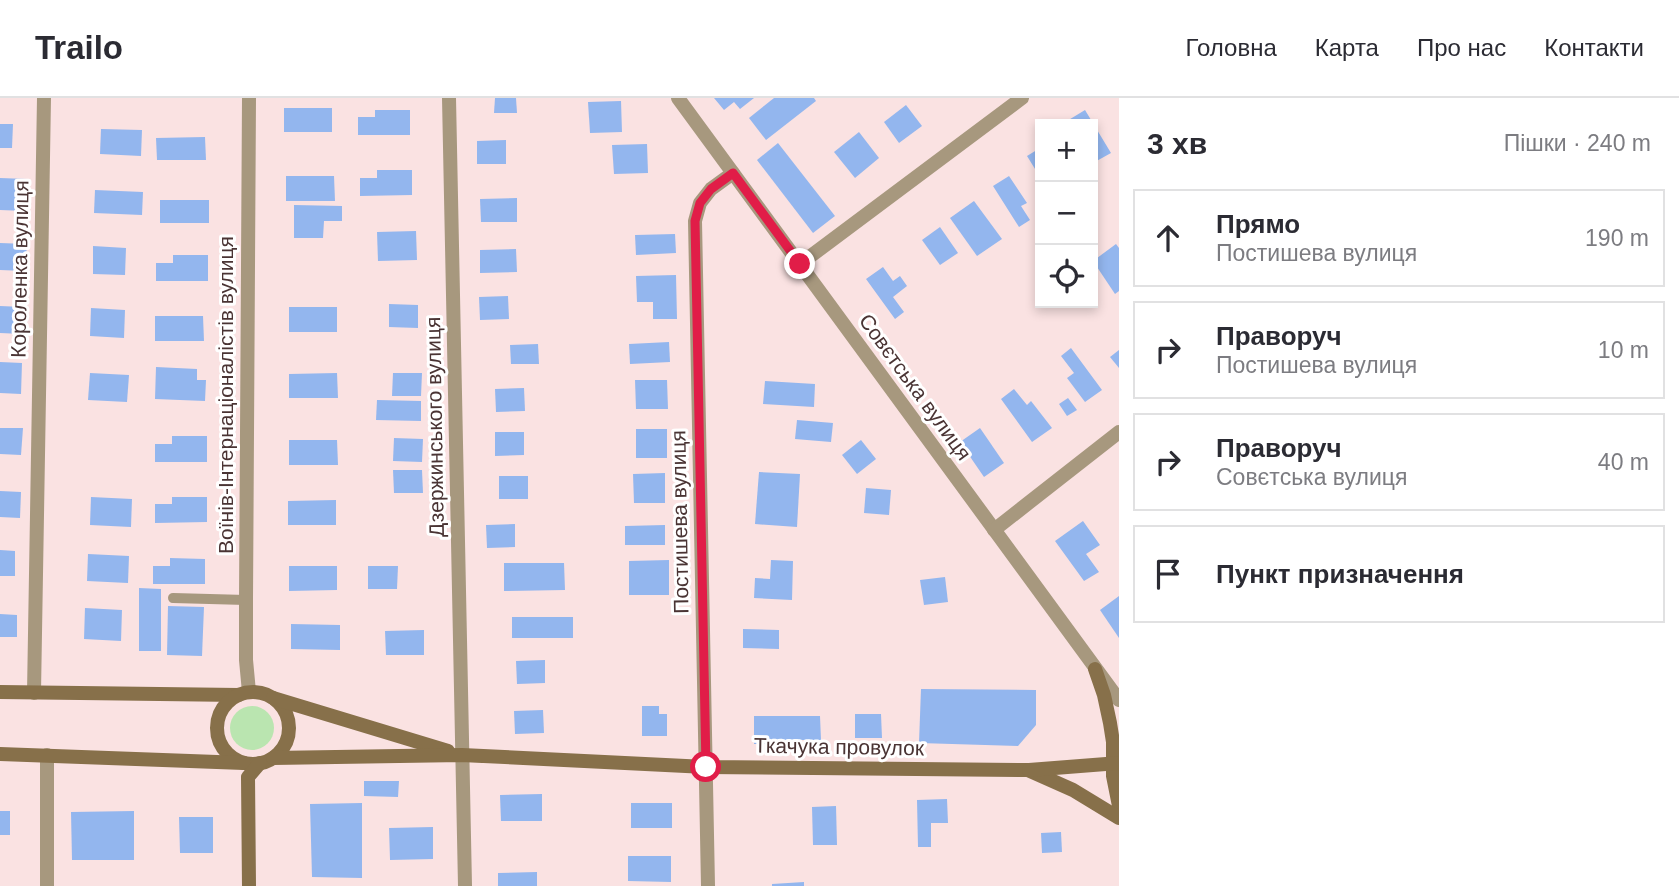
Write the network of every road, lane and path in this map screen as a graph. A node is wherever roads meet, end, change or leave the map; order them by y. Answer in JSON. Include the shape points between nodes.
{"nodes":[{"id":1,"x":44,"y":98,"type":"edge"},
{"id":2,"x":249,"y":98,"type":"edge"},
{"id":3,"x":449,"y":98,"type":"edge"},
{"id":4,"x":678,"y":98,"type":"edge"},
{"id":5,"x":1022,"y":98,"type":"edge"},
{"id":6,"x":733,"y":173,"type":"junction"},
{"id":7,"x":800,"y":264,"type":"junction"},
{"id":8,"x":1119,"y":432,"type":"edge"},
{"id":9,"x":994,"y":530,"type":"junction"},
{"id":10,"x":173,"y":598,"type":"dead end"},
{"id":11,"x":246,"y":600,"type":"junction"},
{"id":12,"x":1095,"y":669,"type":"junction"},
{"id":13,"x":0,"y":692,"type":"edge"},
{"id":14,"x":34,"y":693,"type":"junction"},
{"id":15,"x":244,"y":694,"type":"junction"},
{"id":16,"x":272,"y":698,"type":"junction"},
{"id":17,"x":1119,"y":700,"type":"edge"},
{"id":18,"x":0,"y":754,"type":"edge"},
{"id":19,"x":47,"y":755,"type":"junction"},
{"id":20,"x":462,"y":755,"type":"junction"},
{"id":21,"x":267,"y":761,"type":"junction"},
{"id":22,"x":244,"y":763,"type":"junction"},
{"id":23,"x":1116,"y":763,"type":"edge"},
{"id":24,"x":706,"y":767,"type":"junction"},
{"id":25,"x":1028,"y":770,"type":"junction"},
{"id":26,"x":1119,"y":806,"type":"edge"},
{"id":27,"x":1119,"y":818,"type":"edge"},
{"id":28,"x":47,"y":886,"type":"edge"},
{"id":29,"x":249,"y":886,"type":"edge"},
{"id":30,"x":465,"y":886,"type":"edge"},
{"id":31,"x":708,"y":886,"type":"edge"}],
"edges":[{"from":1,"to":14,"type":"street","name":"Короленка вулиця"},
{"from":2,"to":11,"type":"street","name":"Воїнів-Інтернаціоналістів вулиця"},
{"from":3,"to":20,"type":"street","name":"Дзержинського вулиця"},
{"from":4,"to":6,"type":"street","name":"Совєтська вулиця"},
{"from":5,"to":7,"type":"street"},
{"from":6,"to":7,"type":"street","name":"Совєтська вулиця"},
{"from":6,"to":24,"type":"street","name":"Постишева вулиця","via":[[711,189],[700,203],[695,221]]},
{"from":7,"to":9,"type":"street","name":"Совєтська вулиця"},
{"from":8,"to":9,"type":"street"},
{"from":9,"to":12,"type":"street","name":"Совєтська вулиця"},
{"from":10,"to":11,"type":"lane"},
{"from":11,"to":15,"type":"street","name":"Воїнів-Інтернаціоналістів вулиця"},
{"from":12,"to":17,"type":"street","name":"Совєтська вулиця"},
{"from":12,"to":23,"type":"street","via":[[1111,723]]},
{"from":13,"to":14,"type":"street"},
{"from":14,"to":15,"type":"street"},
{"from":15,"to":16,"type":"street"},
{"from":15,"to":22,"type":"street","via":[[222,709],[217,731],[225,751]]},
{"from":16,"to":20,"type":"street"},
{"from":16,"to":21,"type":"street","via":[[287,716],[289,727],[282,750]]},
{"from":18,"to":19,"type":"street"},
{"from":19,"to":22,"type":"street"},
{"from":19,"to":28,"type":"street"},
{"from":20,"to":21,"type":"street"},
{"from":20,"to":24,"type":"street","name":"Ткачука провулок"},
{"from":20,"to":30,"type":"street","name":"Дзержинського вулиця"},
{"from":21,"to":22,"type":"street"},
{"from":21,"to":29,"type":"street","via":[[248,777]]},
{"from":23,"to":25,"type":"street"},
{"from":23,"to":26,"type":"street"},
{"from":24,"to":25,"type":"street","name":"Ткачука провулок"},
{"from":24,"to":31,"type":"street","name":"Постишева вулиця"},
{"from":25,"to":27,"type":"street","name":"Ткачука провулок"}]}
